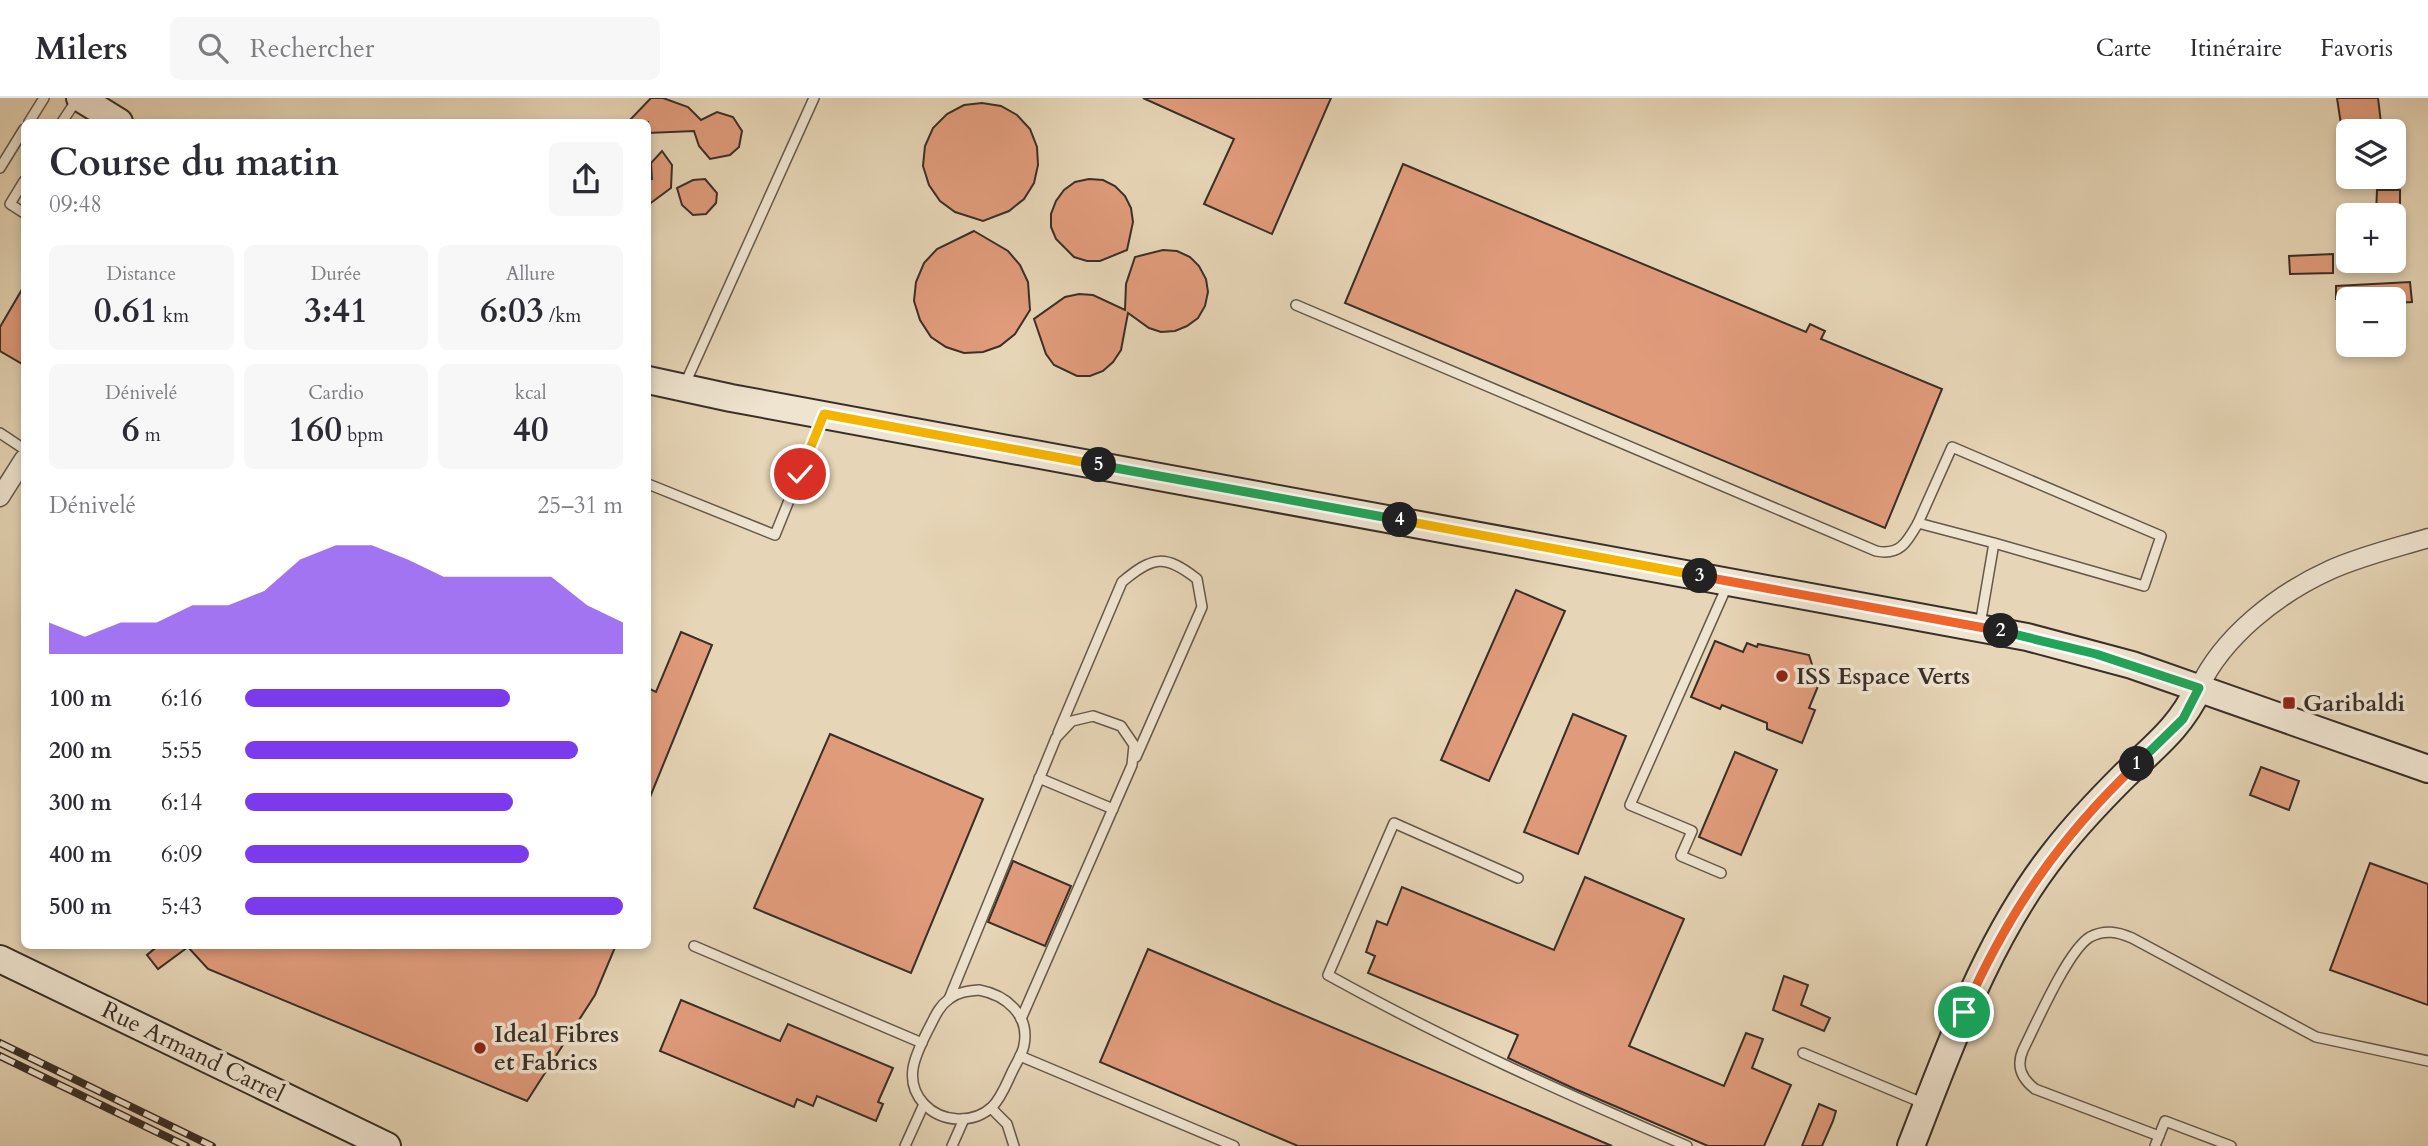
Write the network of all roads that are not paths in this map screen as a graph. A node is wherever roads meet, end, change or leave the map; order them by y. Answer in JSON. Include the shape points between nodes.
{"nodes":[{"id":1,"x":44,"y":98,"type":"edge"},
{"id":2,"x":814,"y":98,"type":"edge"},
{"id":3,"x":97,"y":106,"type":"edge"},
{"id":4,"x":31,"y":119,"type":"edge"},
{"id":5,"x":69,"y":119,"type":"edge"},
{"id":6,"x":21,"y":134,"type":"edge"},
{"id":7,"x":0,"y":168,"type":"edge"},
{"id":8,"x":21,"y":186,"type":"edge"},
{"id":9,"x":21,"y":211,"type":"edge"},
{"id":10,"x":1296,"y":305,"type":"dead end"},
{"id":11,"x":651,"y":381,"type":"edge"},
{"id":12,"x":683,"y":387,"type":"junction"},
{"id":13,"x":824,"y":414,"type":"junction"},
{"id":14,"x":0,"y":433,"type":"edge"},
{"id":15,"x":21,"y":447,"type":"edge"},
{"id":16,"x":21,"y":464,"type":"edge"},
{"id":17,"x":651,"y":485,"type":"edge"},
{"id":18,"x":0,"y":498,"type":"edge"},
{"id":19,"x":1918,"y":523,"type":"junction"},
{"id":20,"x":2428,"y":538,"type":"edge"},
{"id":21,"x":1994,"y":543,"type":"junction"},
{"id":22,"x":1729,"y":581,"type":"junction"},
{"id":23,"x":1979,"y":627,"type":"junction"},
{"id":24,"x":2199,"y":688,"type":"junction"},
{"id":25,"x":1056,"y":738,"type":"junction"},
{"id":26,"x":1132,"y":765,"type":"junction"},
{"id":27,"x":2428,"y":769,"type":"edge"},
{"id":28,"x":1039,"y":778,"type":"junction"},
{"id":29,"x":1113,"y":809,"type":"junction"},
{"id":30,"x":1721,"y":873,"type":"dead end"},
{"id":31,"x":1518,"y":878,"type":"dead end"},
{"id":32,"x":694,"y":946,"type":"dead end"},
{"id":33,"x":0,"y":958,"type":"edge"},
{"id":34,"x":948,"y":999,"type":"junction"},
{"id":35,"x":1021,"y":1019,"type":"junction"},
{"id":36,"x":922,"y":1043,"type":"junction"},
{"id":37,"x":1803,"y":1053,"type":"dead end"},
{"id":38,"x":1020,"y":1056,"type":"junction"},
{"id":39,"x":2428,"y":1061,"type":"edge"},
{"id":40,"x":924,"y":1104,"type":"junction"},
{"id":41,"x":1927,"y":1105,"type":"junction"},
{"id":42,"x":991,"y":1108,"type":"junction"},
{"id":43,"x":964,"y":1119,"type":"junction"},
{"id":44,"x":2159,"y":1136,"type":"junction"},
{"id":45,"x":387,"y":1146,"type":"edge"},
{"id":46,"x":905,"y":1146,"type":"edge"},
{"id":47,"x":952,"y":1146,"type":"edge"},
{"id":48,"x":1014,"y":1146,"type":"edge"},
{"id":49,"x":1234,"y":1146,"type":"edge"},
{"id":50,"x":1688,"y":1146,"type":"edge"},
{"id":51,"x":1911,"y":1146,"type":"edge"},
{"id":52,"x":2155,"y":1146,"type":"edge"},
{"id":53,"x":2231,"y":1146,"type":"edge"}],
"edges":[{"from":1,"to":4,"type":"lane"},
{"from":2,"to":12,"type":"lane"},
{"from":3,"to":5,"type":"lane"},
{"from":6,"to":7,"type":"lane"},
{"from":8,"to":9,"type":"lane","via":[[10,204]]},
{"from":10,"to":19,"type":"lane","via":[[1876,551],[1900,550]]},
{"from":11,"to":12,"type":"street"},
{"from":12,"to":13,"type":"street"},
{"from":13,"to":17,"type":"lane","via":[[775,535]]},
{"from":13,"to":22,"type":"street"},
{"from":14,"to":15,"type":"lane"},
{"from":16,"to":18,"type":"street"},
{"from":19,"to":21,"type":"lane"},
{"from":19,"to":21,"type":"lane","via":[[1952,447],[2161,536],[2144,586]]},
{"from":20,"to":24,"type":"street","via":[[2357,559],[2303,584],[2239,634]]},
{"from":21,"to":23,"type":"lane"},
{"from":22,"to":23,"type":"street"},
{"from":22,"to":30,"type":"lane","via":[[1630,805],[1692,831],[1681,856]]},
{"from":23,"to":24,"type":"street","via":[[2096,654]]},
{"from":24,"to":27,"type":"street"},
{"from":24,"to":41,"type":"street","via":[[2183,719],[2096,805],[2032,884],[1980,975]]},
{"from":25,"to":26,"type":"lane","via":[[1072,721],[1093,716],[1121,726],[1134,745]]},
{"from":25,"to":26,"type":"lane","via":[[1122,582],[1158,560],[1177,564],[1197,579],[1202,607]]},
{"from":25,"to":28,"type":"lane"},
{"from":26,"to":29,"type":"lane"},
{"from":28,"to":29,"type":"lane"},
{"from":28,"to":34,"type":"lane"},
{"from":29,"to":35,"type":"lane"},
{"from":31,"to":50,"type":"lane","via":[[1394,823],[1328,975],[1501,1065]]},
{"from":32,"to":36,"type":"lane"},
{"from":33,"to":45,"type":"street","name":"Rue Armand Carrel"},
{"from":34,"to":35,"type":"lane","via":[[979,989],[995,993],[1009,1002]]},
{"from":34,"to":36,"type":"lane"},
{"from":35,"to":38,"type":"lane","via":[[1025,1030]]},
{"from":36,"to":40,"type":"lane","via":[[913,1060],[912,1077]]},
{"from":37,"to":41,"type":"lane"},
{"from":38,"to":42,"type":"lane"},
{"from":38,"to":49,"type":"lane"},
{"from":39,"to":44,"type":"lane","via":[[2316,1037],[2132,937],[2099,933],[2074,953],[2019,1066],[2035,1089]]},
{"from":40,"to":43,"type":"lane","via":[[943,1116]]},
{"from":40,"to":46,"type":"lane"},
{"from":41,"to":51,"type":"street"},
{"from":42,"to":43,"type":"lane"},
{"from":42,"to":48,"type":"lane","via":[[1007,1124]]},
{"from":43,"to":47,"type":"lane"},
{"from":44,"to":52,"type":"lane"},
{"from":44,"to":53,"type":"lane","via":[[2165,1121]]}]}
